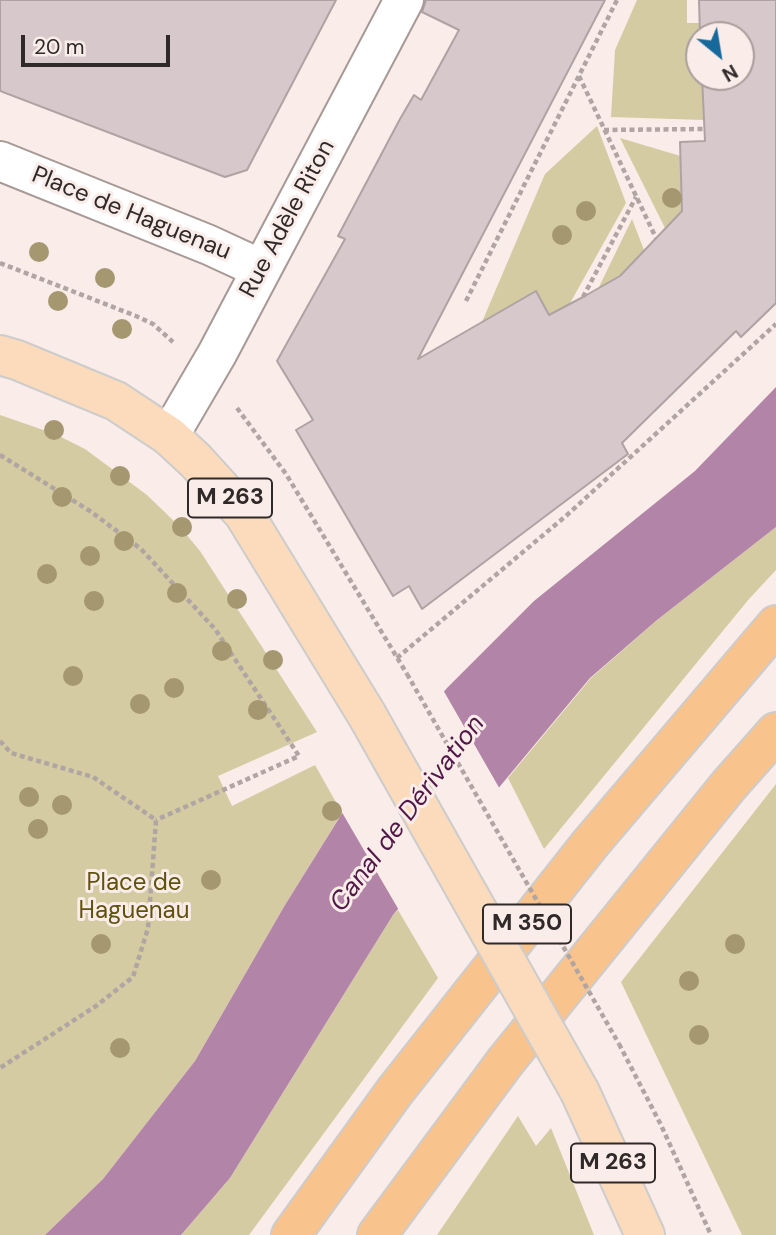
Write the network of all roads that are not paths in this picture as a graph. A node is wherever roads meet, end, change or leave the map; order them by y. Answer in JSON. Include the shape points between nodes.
{"nodes":[{"id":1,"x":404,"y":0,"type":"edge"},
{"id":2,"x":0,"y":161,"type":"edge"},
{"id":3,"x":261,"y":269,"type":"junction"},
{"id":4,"x":6,"y":352,"type":"edge"},
{"id":5,"x":169,"y":436,"type":"junction"},
{"id":6,"x":776,"y":625,"type":"edge"},
{"id":7,"x":776,"y":732,"type":"edge"},
{"id":8,"x":291,"y":1235,"type":"edge"},
{"id":9,"x":377,"y":1235,"type":"edge"},
{"id":10,"x":645,"y":1235,"type":"edge"}],
"edges":[{"from":1,"to":3,"type":"street","name":"Rue Adèle Riton"},
{"from":2,"to":3,"type":"street","name":"Place de Haguenau"},
{"from":3,"to":5,"type":"street","name":"Rue Adèle Riton"},
{"from":4,"to":5,"type":"main road","number":"M 263","via":[[116,401]]},
{"from":5,"to":10,"type":"main road","number":"M 263","bridge":true,"via":[[244,514],[367,715],[580,1092]]},
{"from":6,"to":8,"type":"highway","number":"M 350","via":[[590,844],[395,1091]]},
{"from":7,"to":9,"type":"highway","number":"M 350","via":[[505,1062]]}]}
